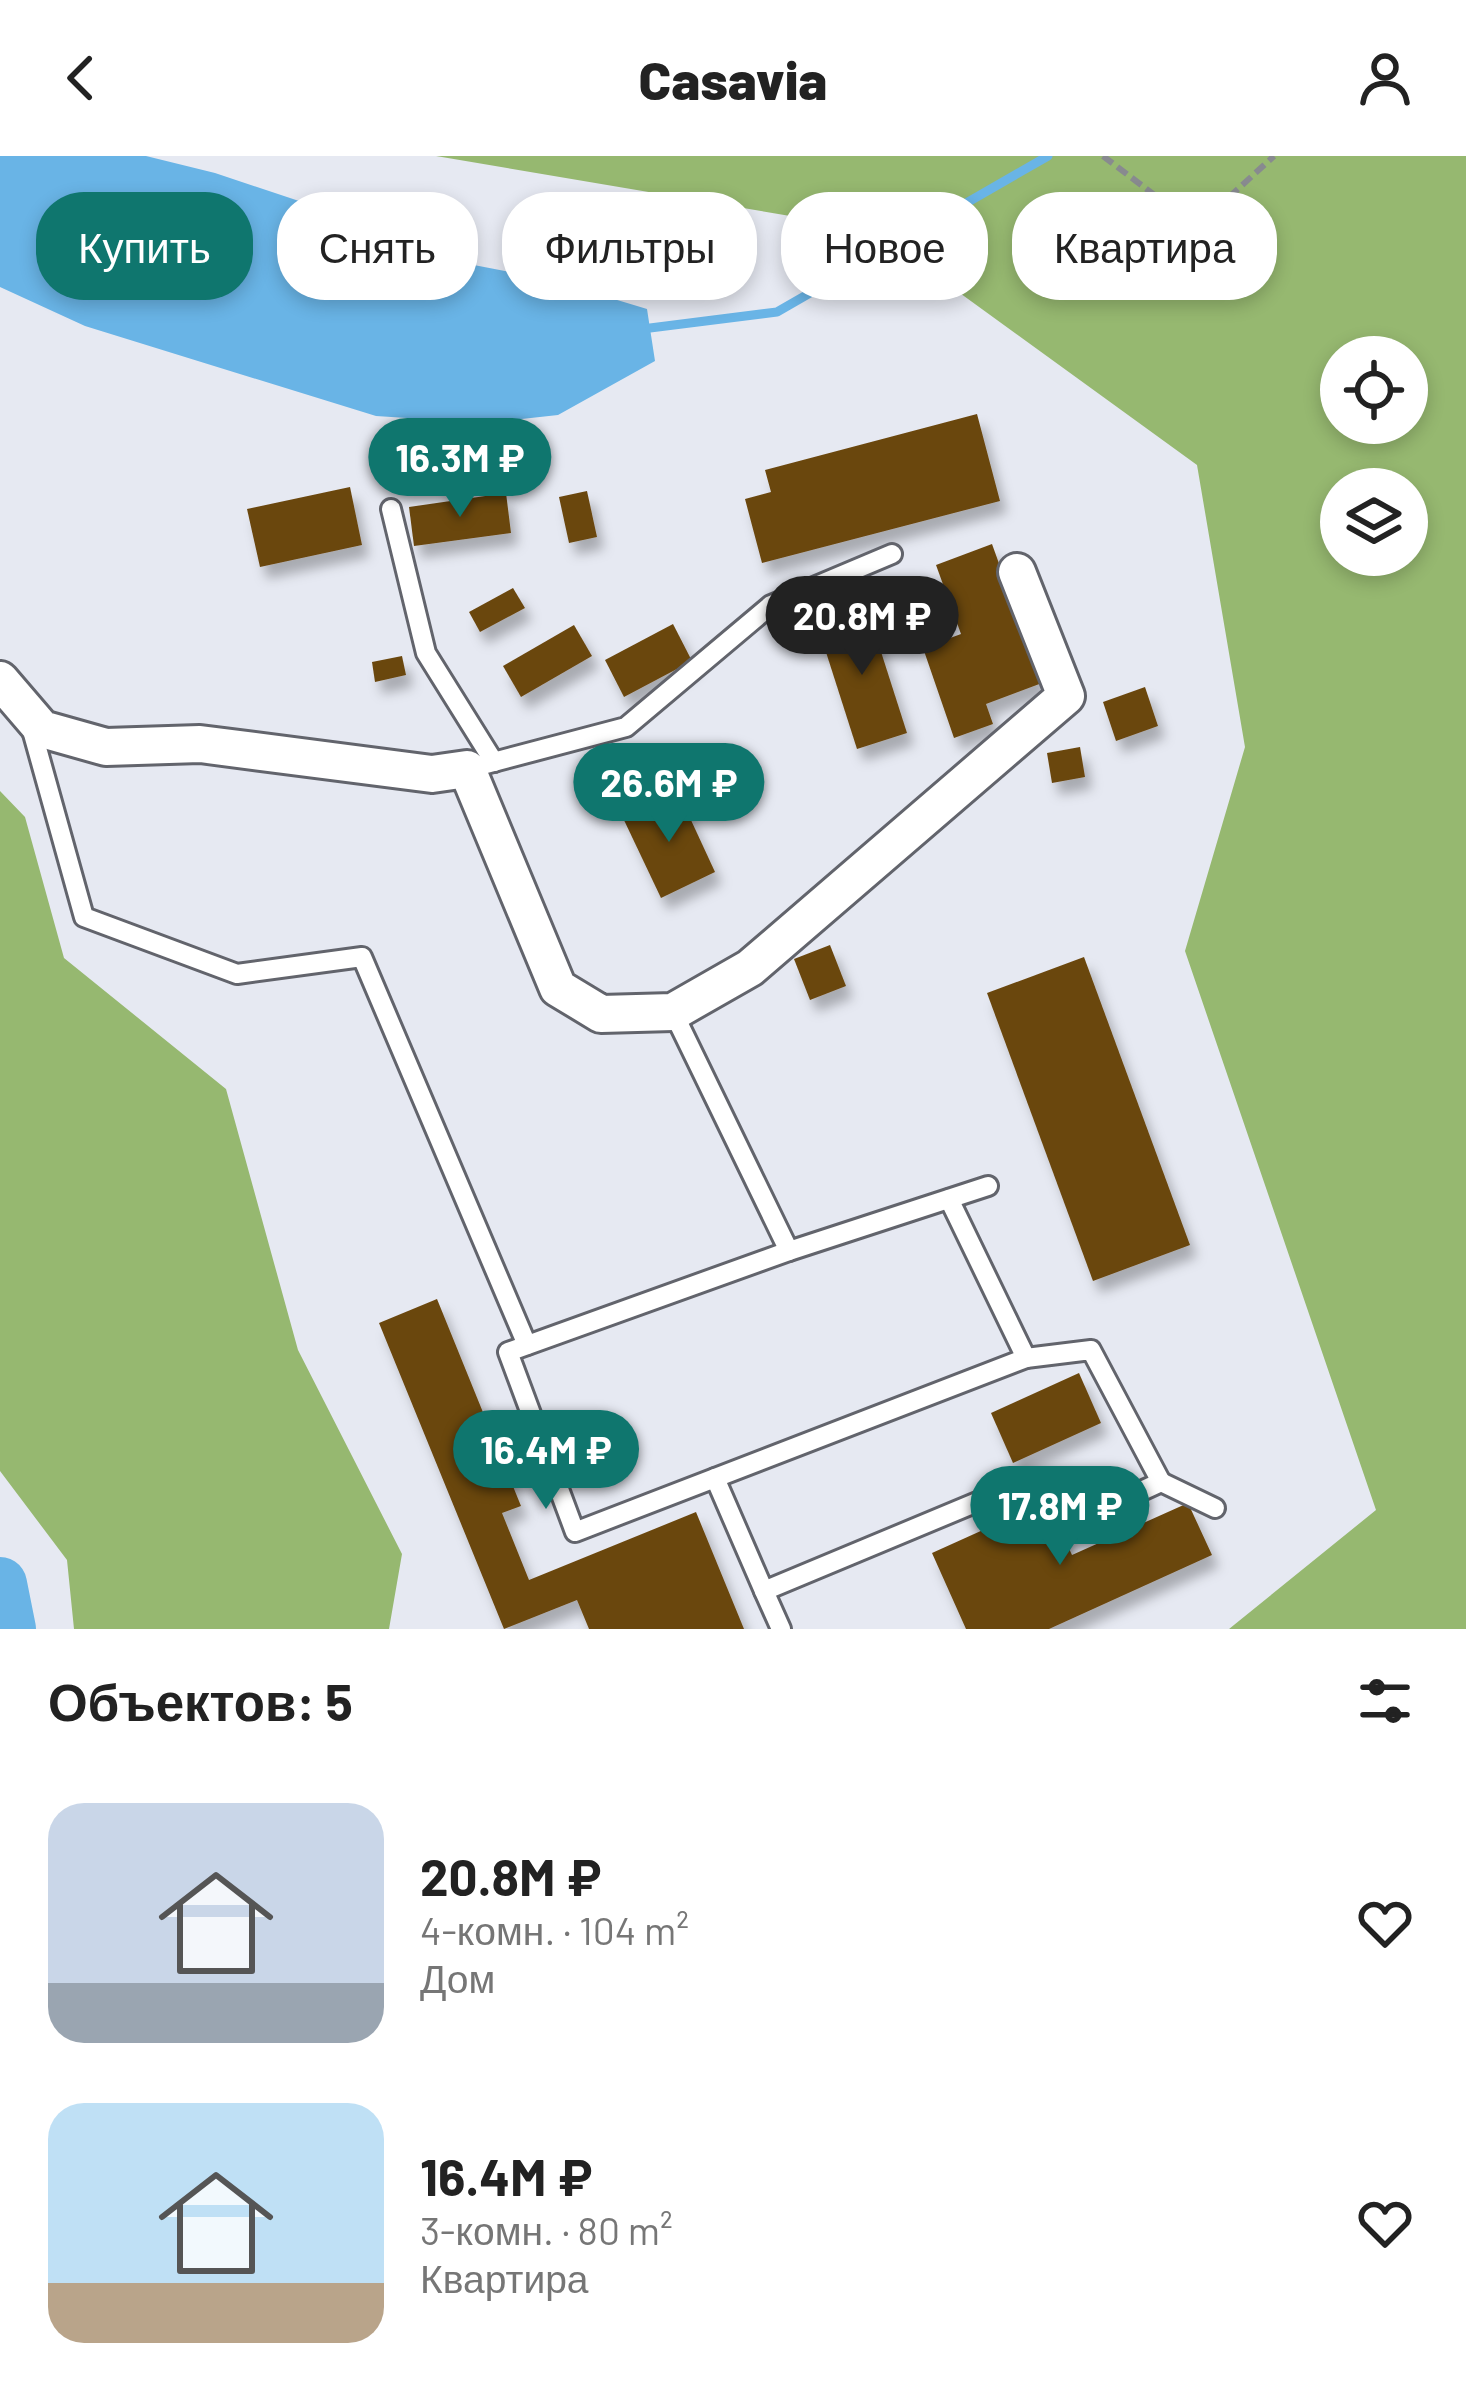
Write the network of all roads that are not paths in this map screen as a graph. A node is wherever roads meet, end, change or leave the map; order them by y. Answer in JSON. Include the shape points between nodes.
{"nodes":[{"id":1,"x":391,"y":509,"type":"dead end"},
{"id":2,"x":892,"y":554,"type":"dead end"},
{"id":3,"x":1017,"y":572,"type":"dead end"},
{"id":4,"x":0,"y":680,"type":"edge"},
{"id":5,"x":26,"y":710,"type":"junction"},
{"id":6,"x":481,"y":766,"type":"junction"},
{"id":7,"x":673,"y":1012,"type":"junction"},
{"id":8,"x":988,"y":1186,"type":"dead end"},
{"id":9,"x":949,"y":1199,"type":"junction"},
{"id":10,"x":789,"y":1250,"type":"junction"},
{"id":11,"x":527,"y":1346,"type":"junction"},
{"id":12,"x":1026,"y":1358,"type":"junction"},
{"id":13,"x":715,"y":1478,"type":"junction"},
{"id":14,"x":1161,"y":1482,"type":"junction"},
{"id":15,"x":1215,"y":1508,"type":"dead end"},
{"id":16,"x":764,"y":1591,"type":"junction"},
{"id":17,"x":781,"y":1629,"type":"edge"}],
"edges":[{"from":1,"to":6,"type":"lane","via":[[427,653]]},
{"from":2,"to":6,"type":"lane","via":[[771,605],[626,727]]},
{"from":3,"to":7,"type":"street","via":[[1066,696],[750,968]]},
{"from":4,"to":5,"type":"street"},
{"from":5,"to":6,"type":"street","via":[[42,729],[106,747],[200,744],[432,774]]},
{"from":5,"to":11,"type":"lane","via":[[84,917],[237,974],[362,957]]},
{"from":6,"to":7,"type":"street","via":[[558,988],[601,1014]]},
{"from":7,"to":10,"type":"lane"},
{"from":8,"to":9,"type":"lane"},
{"from":9,"to":10,"type":"lane"},
{"from":9,"to":12,"type":"lane"},
{"from":10,"to":11,"type":"lane"},
{"from":11,"to":13,"type":"lane","via":[[508,1352],[575,1532]]},
{"from":12,"to":13,"type":"lane"},
{"from":12,"to":14,"type":"lane","via":[[1091,1349]]},
{"from":13,"to":16,"type":"lane"},
{"from":14,"to":15,"type":"lane"},
{"from":14,"to":16,"type":"lane","via":[[1087,1516],[1030,1480]]},
{"from":16,"to":17,"type":"lane"}]}
